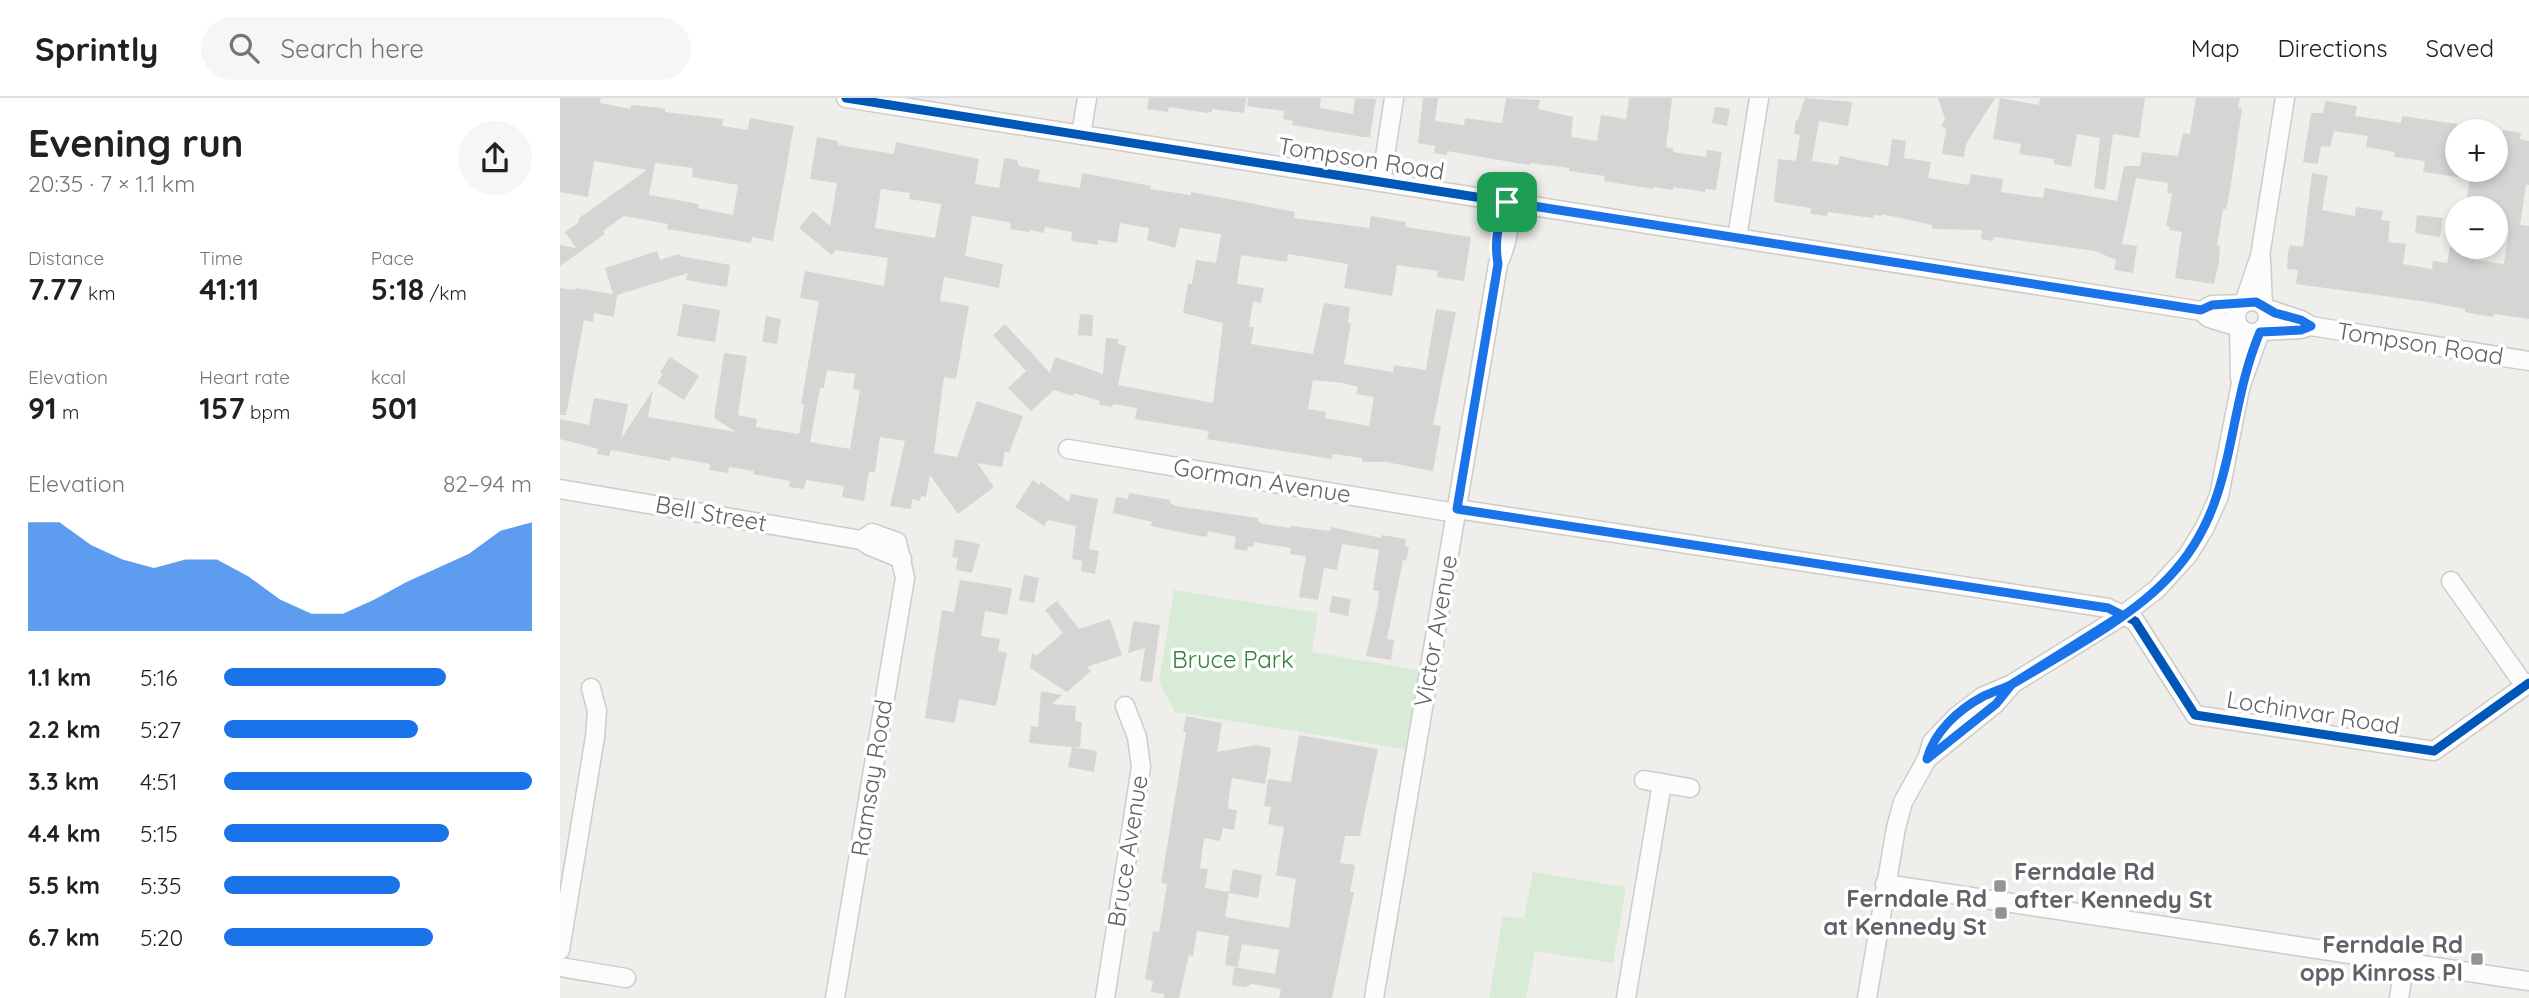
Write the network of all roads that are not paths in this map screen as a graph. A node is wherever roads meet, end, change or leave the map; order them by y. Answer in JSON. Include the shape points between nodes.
{"nodes":[{"id":1,"x":846,"y":98,"type":"edge"},
{"id":2,"x":1087,"y":98,"type":"edge"},
{"id":3,"x":1394,"y":98,"type":"edge"},
{"id":4,"x":1759,"y":98,"type":"edge"},
{"id":5,"x":2284,"y":98,"type":"edge"},
{"id":6,"x":1081,"y":135,"type":"junction"},
{"id":7,"x":1381,"y":182,"type":"junction"},
{"id":8,"x":1507,"y":202,"type":"junction"},
{"id":9,"x":1737,"y":238,"type":"junction"},
{"id":10,"x":2260,"y":256,"type":"junction"},
{"id":11,"x":2243,"y":303,"type":"junction"},
{"id":12,"x":2264,"y":307,"type":"junction"},
{"id":13,"x":2201,"y":310,"type":"junction"},
{"id":14,"x":2311,"y":326,"type":"junction"},
{"id":15,"x":2239,"y":328,"type":"junction"},
{"id":16,"x":2261,"y":331,"type":"junction"},
{"id":17,"x":2529,"y":361,"type":"edge"},
{"id":18,"x":2240,"y":388,"type":"junction"},
{"id":19,"x":1068,"y":449,"type":"dead end"},
{"id":20,"x":560,"y":489,"type":"edge"},
{"id":21,"x":1457,"y":511,"type":"junction"},
{"id":22,"x":902,"y":559,"type":"joint"},
{"id":23,"x":2452,"y":581,"type":"dead end"},
{"id":24,"x":2122,"y":615,"type":"junction"},
{"id":25,"x":2527,"y":685,"type":"edge"},
{"id":26,"x":591,"y":688,"type":"dead end"},
{"id":27,"x":1125,"y":706,"type":"dead end"},
{"id":28,"x":1644,"y":780,"type":"dead end"},
{"id":29,"x":1662,"y":783,"type":"junction"},
{"id":30,"x":1690,"y":788,"type":"dead end"},
{"id":31,"x":1885,"y":884,"type":"junction"},
{"id":32,"x":561,"y":940,"type":"edge"},
{"id":33,"x":2405,"y":962,"type":"junction"},
{"id":34,"x":560,"y":967,"type":"edge"},
{"id":35,"x":626,"y":978,"type":"dead end"},
{"id":36,"x":2529,"y":981,"type":"edge"},
{"id":37,"x":835,"y":998,"type":"edge"},
{"id":38,"x":1105,"y":998,"type":"edge"},
{"id":39,"x":1374,"y":998,"type":"edge"},
{"id":40,"x":1626,"y":998,"type":"edge"},
{"id":41,"x":1867,"y":998,"type":"edge"},
{"id":42,"x":2399,"y":998,"type":"edge"}],
"edges":[{"from":1,"to":6,"type":"street","name":"Tompson Road"},
{"from":2,"to":6,"type":"street"},
{"from":3,"to":7,"type":"street"},
{"from":4,"to":9,"type":"street"},
{"from":5,"to":10,"type":"street"},
{"from":6,"to":7,"type":"street","name":"Tompson Road"},
{"from":7,"to":8,"type":"street","name":"Tompson Road"},
{"from":8,"to":9,"type":"street","name":"Tompson Road"},
{"from":8,"to":21,"type":"street","name":"Victor Avenue","via":[[1494,244],[1498,264]]},
{"from":9,"to":13,"type":"street","name":"Tompson Road"},
{"from":10,"to":11,"type":"street"},
{"from":10,"to":12,"type":"street"},
{"from":11,"to":12,"type":"street","via":[[2252,301]]},
{"from":11,"to":13,"type":"street","name":"Tompson Road"},
{"from":11,"to":15,"type":"street","via":[[2235,317]]},
{"from":12,"to":14,"type":"street","name":"Tompson Road"},
{"from":12,"to":16,"type":"street","via":[[2268,320]]},
{"from":13,"to":15,"type":"street","name":"Tompson Road","via":[[2209,318]]},
{"from":14,"to":16,"type":"street","name":"Tompson Road"},
{"from":14,"to":17,"type":"street","name":"Tompson Road"},
{"from":15,"to":16,"type":"street","via":[[2249,334]]},
{"from":15,"to":18,"type":"street"},
{"from":16,"to":18,"type":"street"},
{"from":18,"to":24,"type":"street","via":[[2223,480],[2205,527],[2168,578]]},
{"from":19,"to":21,"type":"street","name":"Gorman Avenue"},
{"from":20,"to":22,"type":"street","name":"Bell Street","via":[[861,540]]},
{"from":21,"to":24,"type":"street","name":"Gorman Avenue","via":[[2108,608]]},
{"from":21,"to":39,"type":"street","name":"Victor Avenue"},
{"from":22,"to":37,"type":"street","name":"Ramsay Road","via":[[903,589]]},
{"from":23,"to":25,"type":"street"},
{"from":24,"to":25,"type":"street","name":"Lochinvar Road","via":[[2135,621],[2195,715],[2434,751]]},
{"from":24,"to":31,"type":"street","via":[[2012,684],[1996,704],[1927,759],[1903,802]]},
{"from":26,"to":32,"type":"street","via":[[597,711],[595,737]]},
{"from":27,"to":38,"type":"street","name":"Bruce Avenue","via":[[1142,767]]},
{"from":28,"to":29,"type":"street"},
{"from":29,"to":30,"type":"street"},
{"from":29,"to":40,"type":"street"},
{"from":31,"to":33,"type":"street"},
{"from":31,"to":41,"type":"street"},
{"from":33,"to":36,"type":"street"},
{"from":33,"to":42,"type":"street"},
{"from":34,"to":35,"type":"street"}]}
